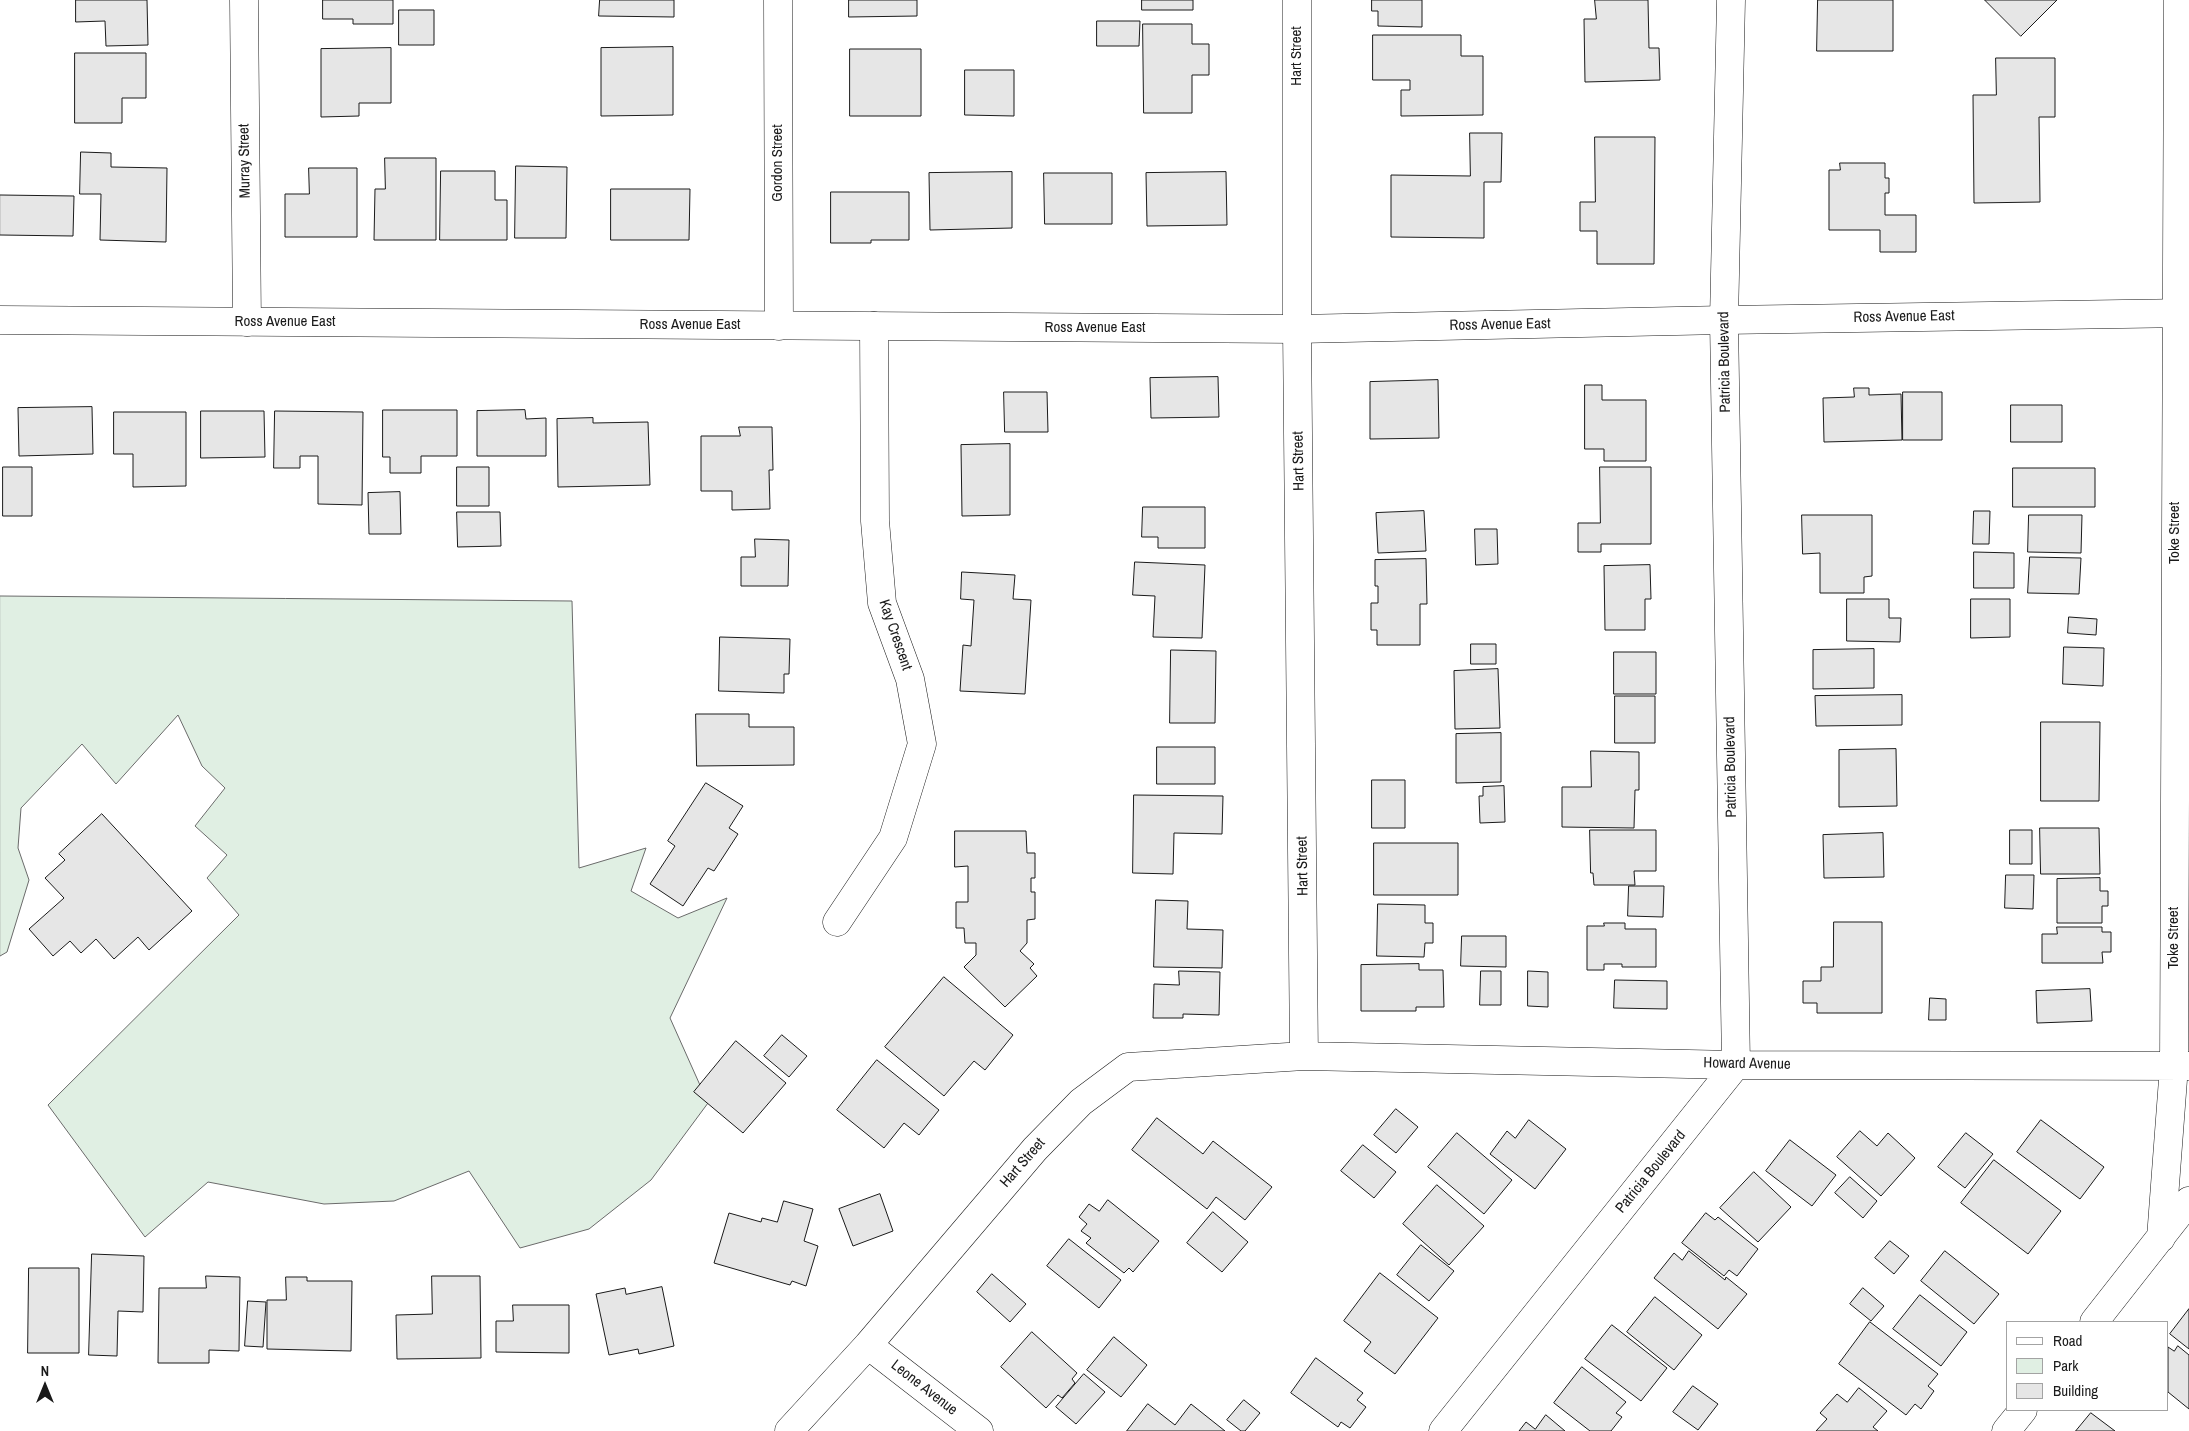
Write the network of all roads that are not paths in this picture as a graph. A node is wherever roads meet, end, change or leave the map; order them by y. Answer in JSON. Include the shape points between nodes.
{"nodes":[{"id":1,"x":244,"y":0,"type":"edge"},
{"id":2,"x":778,"y":0,"type":"edge"},
{"id":3,"x":1297,"y":0,"type":"edge"},
{"id":4,"x":1730,"y":0,"type":"edge"},
{"id":5,"x":2178,"y":0,"type":"edge"},
{"id":6,"x":2182,"y":313,"type":"edge"},
{"id":7,"x":0,"y":320,"type":"edge"},
{"id":8,"x":1724,"y":320,"type":"junction"},
{"id":9,"x":247,"y":322,"type":"junction"},
{"id":10,"x":778,"y":326,"type":"junction"},
{"id":11,"x":874,"y":326,"type":"junction"},
{"id":12,"x":1298,"y":329,"type":"junction"},
{"id":13,"x":837,"y":922,"type":"dead end"},
{"id":14,"x":1304,"y":1056,"type":"junction"},
{"id":15,"x":1736,"y":1065,"type":"junction"},
{"id":16,"x":2182,"y":1066,"type":"edge"},
{"id":17,"x":2189,"y":1201,"type":"edge"},
{"id":18,"x":2161,"y":1238,"type":"junction"},
{"id":19,"x":2095,"y":1321,"type":"edge"},
{"id":20,"x":868,"y":1345,"type":"junction"},
{"id":21,"x":2022,"y":1411,"type":"edge"},
{"id":22,"x":789,"y":1431,"type":"edge"},
{"id":23,"x":980,"y":1431,"type":"edge"},
{"id":24,"x":1443,"y":1431,"type":"edge"},
{"id":25,"x":2006,"y":1431,"type":"edge"}],
"edges":[{"from":1,"to":9,"type":"street","name":"Murray Street"},
{"from":2,"to":10,"type":"street","name":"Gordon Street"},
{"from":3,"to":12,"type":"street","name":"Hart Street"},
{"from":4,"to":8,"type":"street","name":"Patricia Boulevard"},
{"from":5,"to":6,"type":"street","name":"Toke Street"},
{"from":6,"to":8,"type":"street","name":"Ross Avenue East"},
{"from":6,"to":16,"type":"street","name":"Toke Street"},
{"from":7,"to":9,"type":"street","name":"Ross Avenue East"},
{"from":8,"to":12,"type":"street","name":"Ross Avenue East"},
{"from":8,"to":15,"type":"street","name":"Patricia Boulevard"},
{"from":9,"to":10,"type":"street","name":"Ross Avenue East"},
{"from":10,"to":11,"type":"street","name":"Ross Avenue East"},
{"from":11,"to":12,"type":"street","name":"Ross Avenue East"},
{"from":11,"to":13,"type":"street","name":"Kay Crescent","via":[[875,521],[882,603],[910,679],[922,744],[892,838]]},
{"from":12,"to":14,"type":"street","name":"Hart Street"},
{"from":14,"to":15,"type":"street","name":"Howard Avenue"},
{"from":14,"to":20,"type":"street","name":"Hart Street","via":[[1128,1068],[1081,1102],[1035,1149]]},
{"from":15,"to":16,"type":"street","name":"Howard Avenue"},
{"from":15,"to":24,"type":"street","name":"Patricia Boulevard"},
{"from":16,"to":18,"type":"street","name":"Toke Street"},
{"from":17,"to":18,"type":"street"},
{"from":18,"to":19,"type":"street"},
{"from":20,"to":22,"type":"street","name":"Hart Street"},
{"from":20,"to":23,"type":"street","name":"Leone Avenue"},
{"from":21,"to":25,"type":"street"}]}
